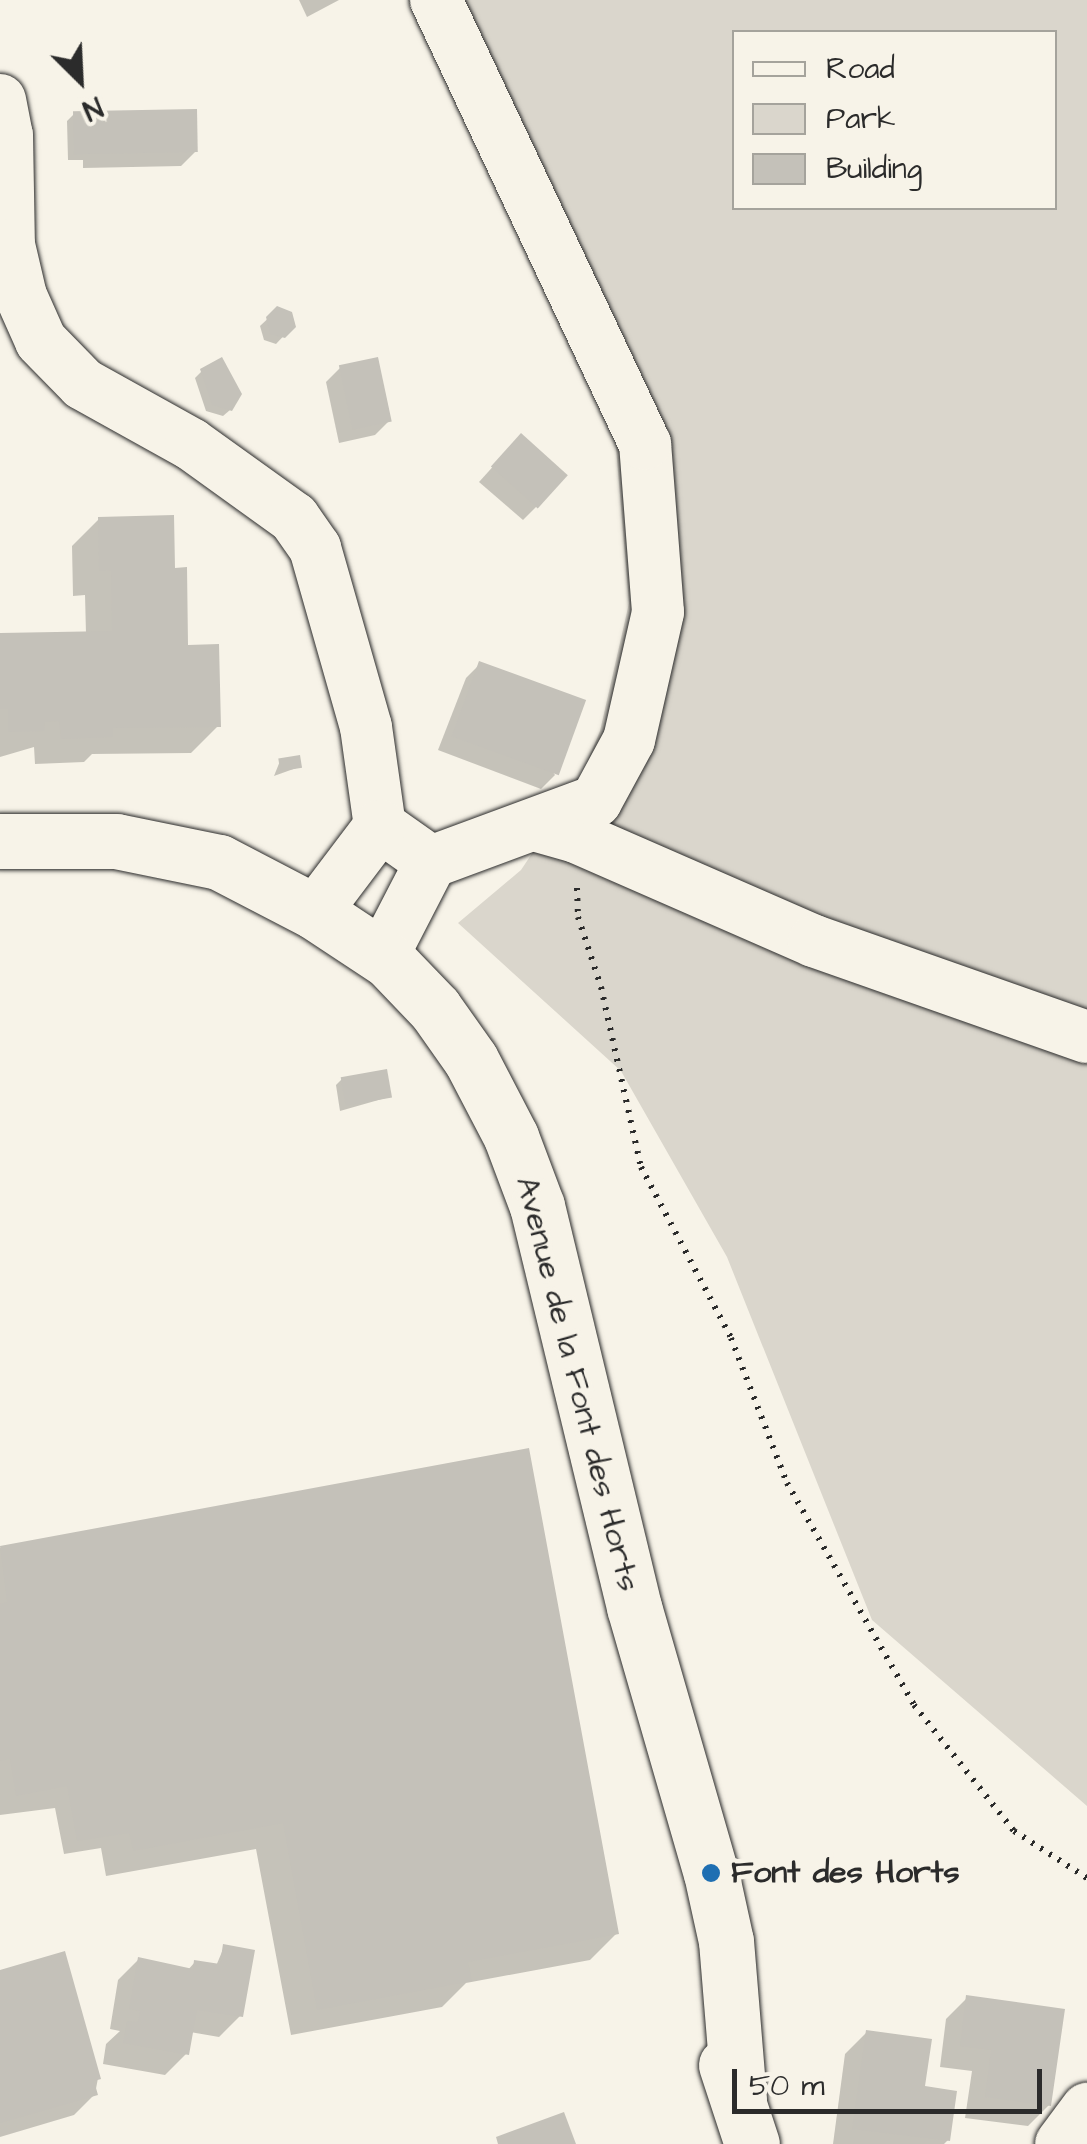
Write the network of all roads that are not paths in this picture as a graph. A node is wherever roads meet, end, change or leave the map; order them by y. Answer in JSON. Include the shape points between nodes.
{"nodes":[{"id":1,"x":436,"y":0,"type":"edge"},
{"id":2,"x":0,"y":100,"type":"edge"},
{"id":3,"x":5,"y":234,"type":"edge"},
{"id":4,"x":380,"y":826,"type":"junction"},
{"id":5,"x":555,"y":831,"type":"junction"},
{"id":6,"x":0,"y":841,"type":"edge"},
{"id":7,"x":431,"y":862,"type":"junction"},
{"id":8,"x":315,"y":912,"type":"junction"},
{"id":9,"x":382,"y":958,"type":"junction"},
{"id":10,"x":1087,"y":1037,"type":"edge"},
{"id":11,"x":1087,"y":2109,"type":"edge"},
{"id":12,"x":746,"y":2122,"type":"edge"},
{"id":13,"x":1060,"y":2144,"type":"edge"}],
"edges":[{"from":1,"to":5,"type":"street","via":[[644,444],[658,612],[629,740],[596,801]]},
{"from":2,"to":3,"type":"street","via":[[8,135]]},
{"from":3,"to":4,"type":"street","via":[[41,341],[82,384],[214,460],[294,518],[316,548],[366,727]]},
{"from":4,"to":7,"type":"street"},
{"from":4,"to":8,"type":"street"},
{"from":5,"to":7,"type":"street"},
{"from":5,"to":10,"type":"street","via":[[814,941]]},
{"from":6,"to":8,"type":"main road","name":"Avenue de la Font des Horts","via":[[116,841],[218,862]]},
{"from":7,"to":9,"type":"street"},
{"from":8,"to":9,"type":"main road","name":"Avenue de la Font des Horts"},
{"from":9,"to":12,"type":"main road","name":"Avenue de la Font des Horts","via":[[435,1009],[512,1136],[537,1206],[634,1607],[726,1941]]},
{"from":11,"to":13,"type":"street"}]}
